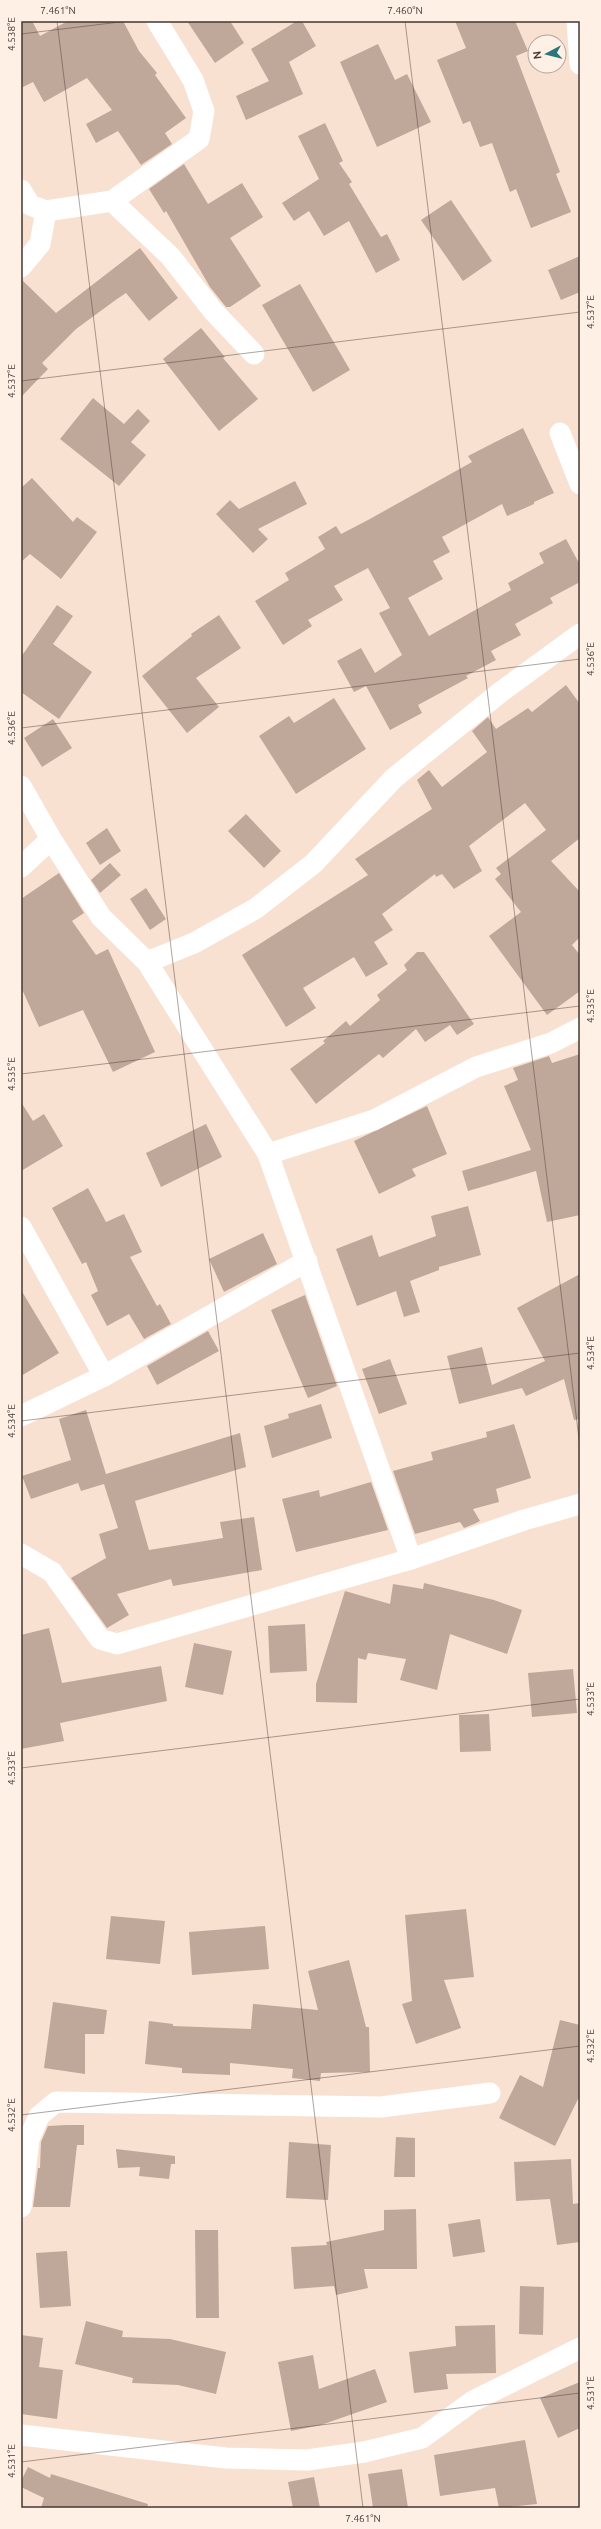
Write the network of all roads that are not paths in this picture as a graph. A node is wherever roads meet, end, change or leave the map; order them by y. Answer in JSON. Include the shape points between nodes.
{"nodes":[{"id":1,"x":157,"y":21,"type":"edge"},
{"id":2,"x":577,"y":21,"type":"edge"},
{"id":3,"x":580,"y":64,"type":"edge"},
{"id":4,"x":21,"y":190,"type":"edge"},
{"id":5,"x":112,"y":201,"type":"junction"},
{"id":6,"x":46,"y":211,"type":"junction"},
{"id":7,"x":21,"y":267,"type":"edge"},
{"id":8,"x":254,"y":354,"type":"dead end"},
{"id":9,"x":560,"y":433,"type":"dead end"},
{"id":10,"x":580,"y":484,"type":"edge"},
{"id":11,"x":580,"y":634,"type":"edge"},
{"id":12,"x":21,"y":786,"type":"edge"},
{"id":13,"x":51,"y":839,"type":"junction"},
{"id":14,"x":21,"y":867,"type":"edge"},
{"id":15,"x":147,"y":962,"type":"junction"},
{"id":16,"x":580,"y":1028,"type":"edge"},
{"id":17,"x":268,"y":1154,"type":"junction"},
{"id":18,"x":21,"y":1227,"type":"edge"},
{"id":19,"x":307,"y":1261,"type":"junction"},
{"id":20,"x":104,"y":1376,"type":"junction"},
{"id":21,"x":21,"y":1416,"type":"edge"},
{"id":22,"x":580,"y":1504,"type":"edge"},
{"id":23,"x":21,"y":1554,"type":"edge"},
{"id":24,"x":411,"y":1559,"type":"junction"},
{"id":25,"x":490,"y":2093,"type":"dead end"},
{"id":26,"x":21,"y":2207,"type":"edge"},
{"id":27,"x":580,"y":2348,"type":"edge"},
{"id":28,"x":21,"y":2435,"type":"edge"}],
"edges":[{"from":1,"to":5,"type":"street","via":[[193,80],[204,111],[199,139]]},
{"from":2,"to":3,"type":"street"},
{"from":4,"to":6,"type":"street","via":[[30,205]]},
{"from":5,"to":6,"type":"street","via":[[84,203]]},
{"from":5,"to":8,"type":"street","via":[[170,256],[214,312]]},
{"from":6,"to":7,"type":"street","via":[[40,244]]},
{"from":9,"to":10,"type":"street"},
{"from":11,"to":15,"type":"street","via":[[502,691],[394,778],[312,864],[255,909],[194,943]]},
{"from":12,"to":13,"type":"street"},
{"from":13,"to":14,"type":"street"},
{"from":13,"to":15,"type":"street","via":[[101,917]]},
{"from":15,"to":17,"type":"street"},
{"from":16,"to":17,"type":"street","via":[[551,1043],[476,1067],[374,1120]]},
{"from":17,"to":19,"type":"street"},
{"from":18,"to":20,"type":"street"},
{"from":19,"to":20,"type":"street"},
{"from":19,"to":24,"type":"street"},
{"from":20,"to":21,"type":"street"},
{"from":22,"to":24,"type":"street","via":[[524,1520]]},
{"from":23,"to":24,"type":"street","via":[[52,1572],[100,1639],[117,1644]]},
{"from":25,"to":26,"type":"street","via":[[381,2107],[56,2102],[39,2116],[29,2139]]},
{"from":27,"to":28,"type":"street","via":[[474,2402],[422,2438],[364,2452],[307,2460],[226,2458]]}]}
